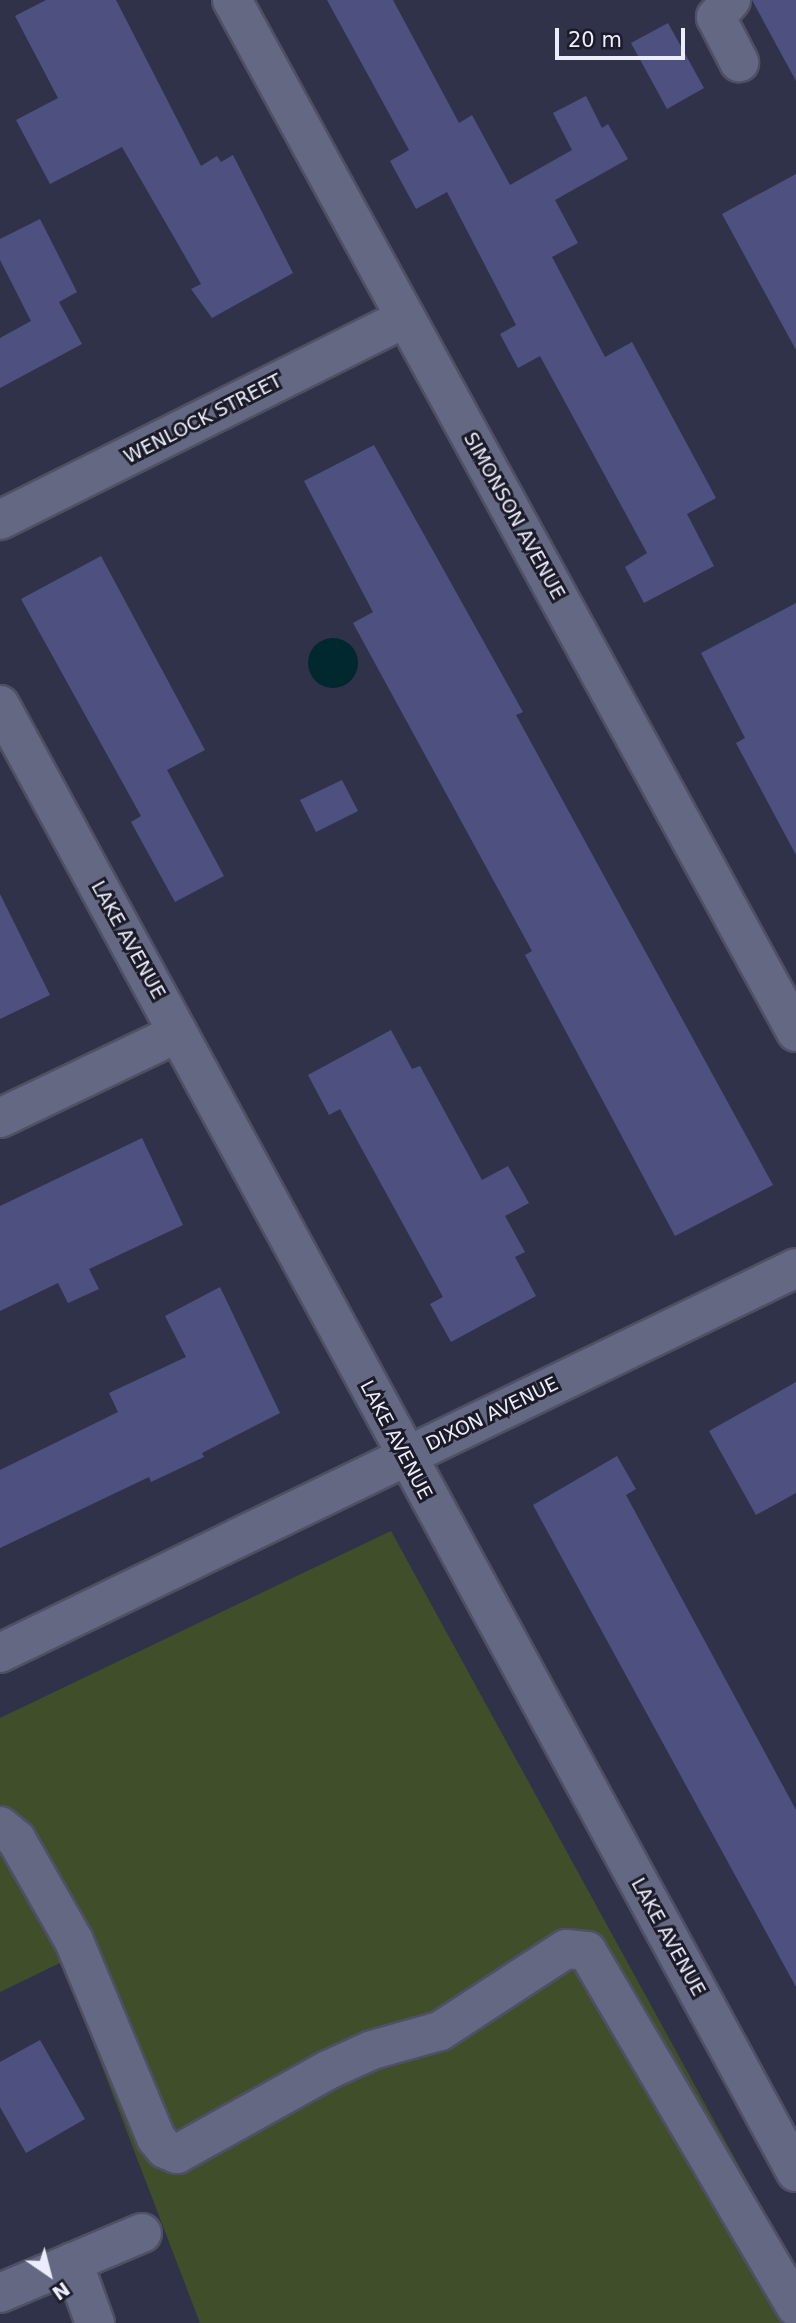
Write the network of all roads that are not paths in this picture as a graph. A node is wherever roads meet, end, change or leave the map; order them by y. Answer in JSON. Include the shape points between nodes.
{"nodes":[{"id":1,"x":232,"y":0,"type":"edge"},
{"id":2,"x":731,"y":0,"type":"edge"},
{"id":3,"x":739,"y":62,"type":"dead end"},
{"id":4,"x":406,"y":317,"type":"junction"},
{"id":5,"x":0,"y":520,"type":"edge"},
{"id":6,"x":0,"y":705,"type":"edge"},
{"id":7,"x":783,"y":976,"type":"edge"},
{"id":8,"x":796,"y":1032,"type":"edge"},
{"id":9,"x":178,"y":1033,"type":"junction"},
{"id":10,"x":0,"y":1118,"type":"edge"},
{"id":11,"x":796,"y":1268,"type":"edge"},
{"id":12,"x":404,"y":1456,"type":"junction"},
{"id":13,"x":0,"y":1653,"type":"edge"},
{"id":14,"x":0,"y":1826,"type":"edge"},
{"id":15,"x":796,"y":2172,"type":"edge"},
{"id":16,"x":142,"y":2233,"type":"dead end"},
{"id":17,"x":73,"y":2262,"type":"junction"},
{"id":18,"x":0,"y":2293,"type":"edge"},
{"id":19,"x":796,"y":2307,"type":"edge"},
{"id":20,"x":95,"y":2323,"type":"edge"}],
"edges":[{"from":1,"to":4,"type":"street","name":"SIMONSON AVENUE"},
{"from":2,"to":3,"type":"street","via":[[716,17]]},
{"from":4,"to":5,"type":"street","name":"WENLOCK STREET"},
{"from":4,"to":7,"type":"street","name":"SIMONSON AVENUE"},
{"from":6,"to":9,"type":"street","name":"LAKE AVENUE"},
{"from":7,"to":8,"type":"street","name":"SIMONSON AVENUE"},
{"from":9,"to":10,"type":"street"},
{"from":9,"to":12,"type":"street","name":"LAKE AVENUE"},
{"from":11,"to":12,"type":"street","name":"DIXON AVENUE"},
{"from":12,"to":13,"type":"street","name":"DIXON AVENUE"},
{"from":12,"to":15,"type":"street","name":"LAKE AVENUE"},
{"from":14,"to":19,"type":"street","via":[[16,1839],[74,1941],[156,2138],[177,2154],[328,2070],[372,2050],[440,2031],[566,1950],[587,1951]]},
{"from":16,"to":17,"type":"street"},
{"from":17,"to":18,"type":"street"},
{"from":17,"to":20,"type":"street"}]}
